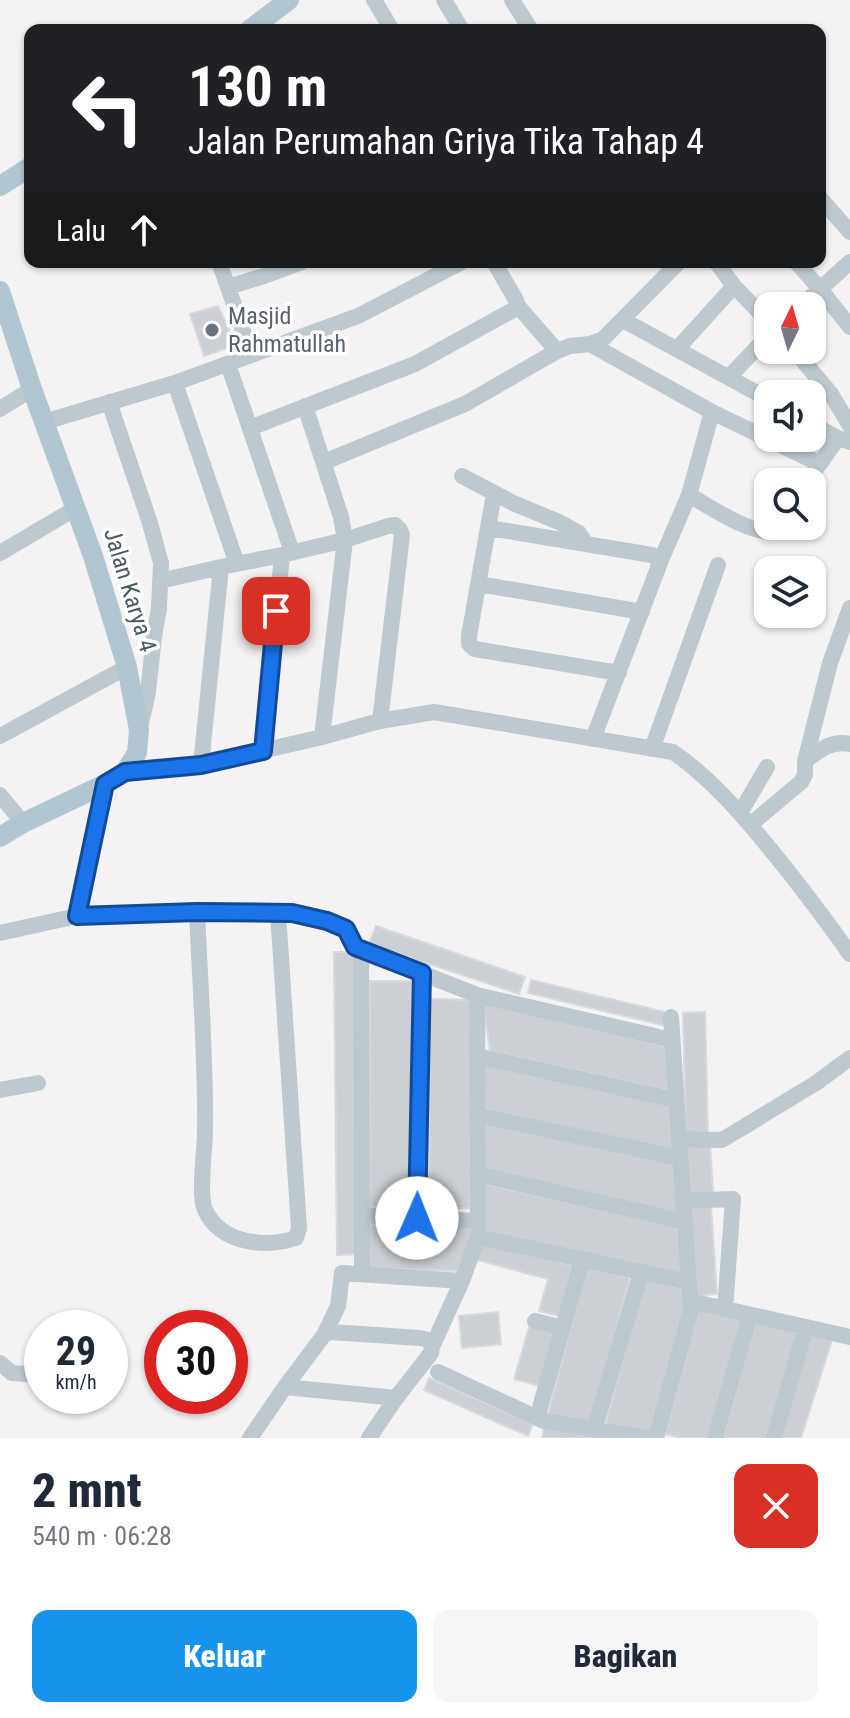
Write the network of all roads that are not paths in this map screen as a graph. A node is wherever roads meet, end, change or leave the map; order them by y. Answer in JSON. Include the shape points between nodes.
{"nodes":[{"id":1,"x":289,"y":0,"type":"edge"},
{"id":2,"x":374,"y":0,"type":"edge"},
{"id":3,"x":444,"y":0,"type":"edge"},
{"id":4,"x":512,"y":0,"type":"edge"},
{"id":5,"x":257,"y":24,"type":"edge"},
{"id":6,"x":383,"y":24,"type":"edge"},
{"id":7,"x":458,"y":24,"type":"edge"},
{"id":8,"x":527,"y":24,"type":"edge"},
{"id":9,"x":24,"y":171,"type":"edge"},
{"id":10,"x":0,"y":186,"type":"edge"},
{"id":11,"x":826,"y":205,"type":"edge"},
{"id":12,"x":850,"y":232,"type":"edge"},
{"id":13,"x":850,"y":262,"type":"edge"},
{"id":14,"x":221,"y":268,"type":"edge"},
{"id":15,"x":286,"y":268,"type":"edge"},
{"id":16,"x":450,"y":268,"type":"edge"},
{"id":17,"x":497,"y":268,"type":"edge"},
{"id":18,"x":673,"y":268,"type":"edge"},
{"id":19,"x":720,"y":268,"type":"edge"},
{"id":20,"x":801,"y":268,"type":"edge"},
{"id":21,"x":734,"y":286,"type":"junction"},
{"id":22,"x":228,"y":287,"type":"junction"},
{"id":23,"x":820,"y":289,"type":"junction"},
{"id":24,"x":817,"y":292,"type":"edge"},
{"id":25,"x":1,"y":295,"type":"edge"},
{"id":26,"x":517,"y":305,"type":"junction"},
{"id":27,"x":754,"y":307,"type":"edge"},
{"id":28,"x":623,"y":320,"type":"junction"},
{"id":29,"x":850,"y":327,"type":"edge"},
{"id":30,"x":590,"y":344,"type":"junction"},
{"id":31,"x":678,"y":348,"type":"junction"},
{"id":32,"x":557,"y":351,"type":"junction"},
{"id":33,"x":754,"y":351,"type":"edge"},
{"id":34,"x":251,"y":354,"type":"junction"},
{"id":35,"x":228,"y":364,"type":"junction"},
{"id":36,"x":806,"y":364,"type":"edge"},
{"id":37,"x":729,"y":377,"type":"junction"},
{"id":38,"x":175,"y":383,"type":"junction"},
{"id":39,"x":32,"y":389,"type":"junction"},
{"id":40,"x":754,"y":391,"type":"edge"},
{"id":41,"x":109,"y":402,"type":"junction"},
{"id":42,"x":305,"y":406,"type":"junction"},
{"id":43,"x":0,"y":409,"type":"edge"},
{"id":44,"x":712,"y":412,"type":"junction"},
{"id":45,"x":44,"y":422,"type":"junction"},
{"id":46,"x":250,"y":428,"type":"junction"},
{"id":47,"x":826,"y":429,"type":"edge"},
{"id":48,"x":846,"y":436,"type":"edge"},
{"id":49,"x":324,"y":462,"type":"junction"},
{"id":50,"x":820,"y":464,"type":"junction"},
{"id":51,"x":817,"y":468,"type":"edge"},
{"id":52,"x":462,"y":476,"type":"dead end"},
{"id":53,"x":494,"y":494,"type":"junction"},
{"id":54,"x":689,"y":495,"type":"junction"},
{"id":55,"x":76,"y":508,"type":"junction"},
{"id":56,"x":489,"y":528,"type":"junction"},
{"id":57,"x":754,"y":530,"type":"edge"},
{"id":58,"x":345,"y":540,"type":"junction"},
{"id":59,"x":586,"y":544,"type":"junction"},
{"id":60,"x":0,"y":553,"type":"edge"},
{"id":61,"x":287,"y":554,"type":"junction"},
{"id":62,"x":661,"y":560,"type":"junction"},
{"id":63,"x":229,"y":565,"type":"junction"},
{"id":64,"x":718,"y":565,"type":"dead end"},
{"id":65,"x":160,"y":581,"type":"junction"},
{"id":66,"x":479,"y":584,"type":"junction"},
{"id":67,"x":850,"y":608,"type":"edge"},
{"id":68,"x":642,"y":612,"type":"junction"},
{"id":69,"x":844,"y":636,"type":"edge"},
{"id":70,"x":127,"y":667,"type":"junction"},
{"id":71,"x":619,"y":673,"type":"junction"},
{"id":72,"x":380,"y":721,"type":"junction"},
{"id":73,"x":139,"y":730,"type":"junction"},
{"id":74,"x":0,"y":736,"type":"edge"},
{"id":75,"x":322,"y":737,"type":"junction"},
{"id":76,"x":593,"y":739,"type":"junction"},
{"id":77,"x":850,"y":744,"type":"edge"},
{"id":78,"x":652,"y":749,"type":"junction"},
{"id":79,"x":263,"y":751,"type":"junction"},
{"id":80,"x":805,"y":761,"type":"junction"},
{"id":81,"x":201,"y":765,"type":"junction"},
{"id":82,"x":767,"y":767,"type":"dead end"},
{"id":83,"x":125,"y":772,"type":"junction"},
{"id":84,"x":105,"y":784,"type":"junction"},
{"id":85,"x":0,"y":795,"type":"edge"},
{"id":86,"x":745,"y":819,"type":"junction"},
{"id":87,"x":23,"y":823,"type":"junction"},
{"id":88,"x":0,"y":837,"type":"edge"},
{"id":89,"x":197,"y":912,"type":"junction"},
{"id":90,"x":278,"y":913,"type":"junction"},
{"id":91,"x":77,"y":916,"type":"junction"},
{"id":92,"x":0,"y":933,"type":"edge"},
{"id":93,"x":361,"y":949,"type":"junction"},
{"id":94,"x":850,"y":954,"type":"edge"},
{"id":95,"x":422,"y":973,"type":"junction"},
{"id":96,"x":477,"y":995,"type":"junction"},
{"id":97,"x":671,"y":1017,"type":"dead end"},
{"id":98,"x":672,"y":1040,"type":"junction"},
{"id":99,"x":477,"y":1056,"type":"junction"},
{"id":100,"x":850,"y":1058,"type":"edge"},
{"id":101,"x":38,"y":1083,"type":"dead end"},
{"id":102,"x":0,"y":1090,"type":"edge"},
{"id":103,"x":676,"y":1100,"type":"junction"},
{"id":104,"x":477,"y":1115,"type":"junction"},
{"id":105,"x":679,"y":1139,"type":"junction"},
{"id":106,"x":680,"y":1158,"type":"junction"},
{"id":107,"x":477,"y":1174,"type":"junction"},
{"id":108,"x":683,"y":1201,"type":"junction"},
{"id":109,"x":362,"y":1215,"type":"junction"},
{"id":110,"x":417,"y":1218,"type":"junction"},
{"id":111,"x":685,"y":1222,"type":"junction"},
{"id":112,"x":477,"y":1229,"type":"junction"},
{"id":113,"x":582,"y":1260,"type":"junction"},
{"id":114,"x":641,"y":1273,"type":"junction"},
{"id":115,"x":362,"y":1274,"type":"junction"},
{"id":116,"x":462,"y":1281,"type":"junction"},
{"id":117,"x":688,"y":1282,"type":"junction"},
{"id":118,"x":693,"y":1302,"type":"junction"},
{"id":119,"x":725,"y":1309,"type":"junction"},
{"id":120,"x":750,"y":1315,"type":"junction"},
{"id":121,"x":535,"y":1321,"type":"dead end"},
{"id":122,"x":806,"y":1327,"type":"junction"},
{"id":123,"x":563,"y":1328,"type":"junction"},
{"id":124,"x":324,"y":1335,"type":"junction"},
{"id":125,"x":850,"y":1337,"type":"edge"},
{"id":126,"x":432,"y":1347,"type":"junction"},
{"id":127,"x":0,"y":1363,"type":"edge"},
{"id":128,"x":438,"y":1372,"type":"dead end"},
{"id":129,"x":24,"y":1374,"type":"edge"},
{"id":130,"x":285,"y":1387,"type":"junction"},
{"id":131,"x":396,"y":1398,"type":"junction"},
{"id":132,"x":537,"y":1418,"type":"junction"},
{"id":133,"x":594,"y":1430,"type":"junction"},
{"id":134,"x":250,"y":1438,"type":"edge"},
{"id":135,"x":369,"y":1438,"type":"edge"},
{"id":136,"x":644,"y":1438,"type":"edge"},
{"id":137,"x":656,"y":1438,"type":"edge"},
{"id":138,"x":715,"y":1438,"type":"edge"},
{"id":139,"x":774,"y":1438,"type":"edge"}],
"edges":[{"from":1,"to":5,"type":"main road"},
{"from":2,"to":6,"type":"street"},
{"from":3,"to":7,"type":"street"},
{"from":4,"to":8,"type":"street"},
{"from":9,"to":10,"type":"main road"},
{"from":11,"to":12,"type":"street"},
{"from":13,"to":23,"type":"street"},
{"from":14,"to":22,"type":"street"},
{"from":15,"to":22,"type":"street"},
{"from":16,"to":34,"type":"street","via":[[358,316]]},
{"from":17,"to":26,"type":"street"},
{"from":18,"to":28,"type":"street"},
{"from":19,"to":21,"type":"street"},
{"from":20,"to":23,"type":"street"},
{"from":21,"to":27,"type":"street"},
{"from":21,"to":31,"type":"street"},
{"from":22,"to":34,"type":"street"},
{"from":23,"to":24,"type":"street"},
{"from":23,"to":29,"type":"street"},
{"from":25,"to":39,"type":"main road","name":"Jalan Karya 4"},
{"from":26,"to":32,"type":"street"},
{"from":26,"to":42,"type":"street","via":[[415,364]]},
{"from":28,"to":30,"type":"street"},
{"from":28,"to":31,"type":"street"},
{"from":30,"to":32,"type":"street"},
{"from":30,"to":44,"type":"street"},
{"from":31,"to":37,"type":"street"},
{"from":32,"to":49,"type":"street","via":[[465,404]]},
{"from":33,"to":37,"type":"street"},
{"from":34,"to":35,"type":"street"},
{"from":35,"to":38,"type":"street"},
{"from":35,"to":46,"type":"street"},
{"from":36,"to":48,"type":"street","via":[[831,394]]},
{"from":37,"to":40,"type":"street"},
{"from":38,"to":41,"type":"street"},
{"from":38,"to":63,"type":"street"},
{"from":39,"to":43,"type":"street"},
{"from":39,"to":45,"type":"main road","name":"Jalan Karya 4"},
{"from":41,"to":45,"type":"street"},
{"from":41,"to":65,"type":"street","via":[[149,520],[161,563]]},
{"from":42,"to":46,"type":"street"},
{"from":42,"to":49,"type":"street"},
{"from":44,"to":50,"type":"street"},
{"from":44,"to":54,"type":"street"},
{"from":45,"to":55,"type":"main road","name":"Jalan Karya 4"},
{"from":46,"to":61,"type":"street"},
{"from":47,"to":48,"type":"street"},
{"from":48,"to":50,"type":"street"},
{"from":49,"to":58,"type":"street"},
{"from":50,"to":51,"type":"street"},
{"from":52,"to":53,"type":"street"},
{"from":53,"to":56,"type":"street"},
{"from":53,"to":59,"type":"street","via":[[559,522],[579,533]]},
{"from":54,"to":57,"type":"street"},
{"from":54,"to":62,"type":"street"},
{"from":55,"to":60,"type":"street"},
{"from":55,"to":70,"type":"main road","name":"Jalan Karya 4"},
{"from":56,"to":59,"type":"street"},
{"from":56,"to":66,"type":"street"},
{"from":58,"to":61,"type":"street"},
{"from":58,"to":72,"type":"street","via":[[395,525],[402,535]]},
{"from":58,"to":75,"type":"street"},
{"from":59,"to":62,"type":"street"},
{"from":61,"to":63,"type":"street"},
{"from":61,"to":79,"type":"street"},
{"from":62,"to":68,"type":"street"},
{"from":63,"to":65,"type":"street"},
{"from":63,"to":81,"type":"street"},
{"from":64,"to":78,"type":"street"},
{"from":65,"to":73,"type":"street"},
{"from":66,"to":68,"type":"street"},
{"from":66,"to":71,"type":"street","via":[[469,636],[475,649]]},
{"from":67,"to":69,"type":"street"},
{"from":68,"to":71,"type":"street"},
{"from":69,"to":80,"type":"street","via":[[830,663]]},
{"from":70,"to":73,"type":"main road","name":"Jalan Karya 4"},
{"from":70,"to":74,"type":"street"},
{"from":71,"to":76,"type":"street"},
{"from":72,"to":75,"type":"street"},
{"from":72,"to":76,"type":"street","via":[[434,712]]},
{"from":73,"to":83,"type":"main road","name":"Jalan Karya 4","via":[[137,753]]},
{"from":75,"to":79,"type":"street"},
{"from":76,"to":78,"type":"street"},
{"from":77,"to":80,"type":"street","via":[[831,744]]},
{"from":78,"to":86,"type":"street","via":[[673,752],[692,765]]},
{"from":79,"to":81,"type":"street"},
{"from":80,"to":86,"type":"street","via":[[801,782]]},
{"from":81,"to":83,"type":"street"},
{"from":82,"to":86,"type":"street"},
{"from":83,"to":84,"type":"main road"},
{"from":84,"to":87,"type":"main road"},
{"from":84,"to":91,"type":"street"},
{"from":85,"to":87,"type":"street"},
{"from":86,"to":94,"type":"street"},
{"from":87,"to":88,"type":"main road"},
{"from":89,"to":90,"type":"street"},
{"from":89,"to":90,"type":"street","via":[[204,1208],[214,1224],[238,1240],[283,1242],[296,1238],[299,1228]]},
{"from":89,"to":91,"type":"street"},
{"from":90,"to":93,"type":"street","via":[[346,929]]},
{"from":91,"to":92,"type":"street"},
{"from":93,"to":95,"type":"street"},
{"from":93,"to":109,"type":"street"},
{"from":95,"to":96,"type":"street"},
{"from":95,"to":110,"type":"street"},
{"from":96,"to":98,"type":"street"},
{"from":96,"to":99,"type":"street"},
{"from":97,"to":98,"type":"street"},
{"from":98,"to":103,"type":"street"},
{"from":99,"to":103,"type":"street"},
{"from":99,"to":104,"type":"street"},
{"from":100,"to":105,"type":"street","via":[[722,1140]]},
{"from":101,"to":102,"type":"street"},
{"from":103,"to":105,"type":"street"},
{"from":104,"to":106,"type":"street"},
{"from":104,"to":107,"type":"street"},
{"from":105,"to":106,"type":"street"},
{"from":106,"to":108,"type":"street"},
{"from":107,"to":111,"type":"street"},
{"from":107,"to":112,"type":"street"},
{"from":108,"to":111,"type":"street"},
{"from":108,"to":119,"type":"street","via":[[733,1199]]},
{"from":109,"to":110,"type":"street"},
{"from":109,"to":115,"type":"street"},
{"from":110,"to":112,"type":"street"},
{"from":111,"to":117,"type":"street"},
{"from":112,"to":113,"type":"street"},
{"from":112,"to":116,"type":"street"},
{"from":113,"to":114,"type":"street"},
{"from":113,"to":123,"type":"street"},
{"from":114,"to":117,"type":"street"},
{"from":114,"to":133,"type":"street"},
{"from":115,"to":116,"type":"street"},
{"from":115,"to":124,"type":"street","via":[[342,1273],[338,1306]]},
{"from":116,"to":126,"type":"street"},
{"from":117,"to":118,"type":"street"},
{"from":118,"to":119,"type":"street"},
{"from":118,"to":137,"type":"street"},
{"from":119,"to":120,"type":"street"},
{"from":120,"to":122,"type":"street"},
{"from":120,"to":138,"type":"street"},
{"from":121,"to":123,"type":"street"},
{"from":122,"to":125,"type":"street"},
{"from":122,"to":139,"type":"street"},
{"from":123,"to":132,"type":"street"},
{"from":124,"to":126,"type":"street","via":[[420,1338]]},
{"from":124,"to":130,"type":"street"},
{"from":126,"to":131,"type":"street"},
{"from":127,"to":129,"type":"street","via":[[12,1373]]},
{"from":128,"to":132,"type":"street"},
{"from":130,"to":131,"type":"street"},
{"from":130,"to":134,"type":"street"},
{"from":131,"to":135,"type":"street"},
{"from":132,"to":133,"type":"street"},
{"from":133,"to":136,"type":"street"}]}
